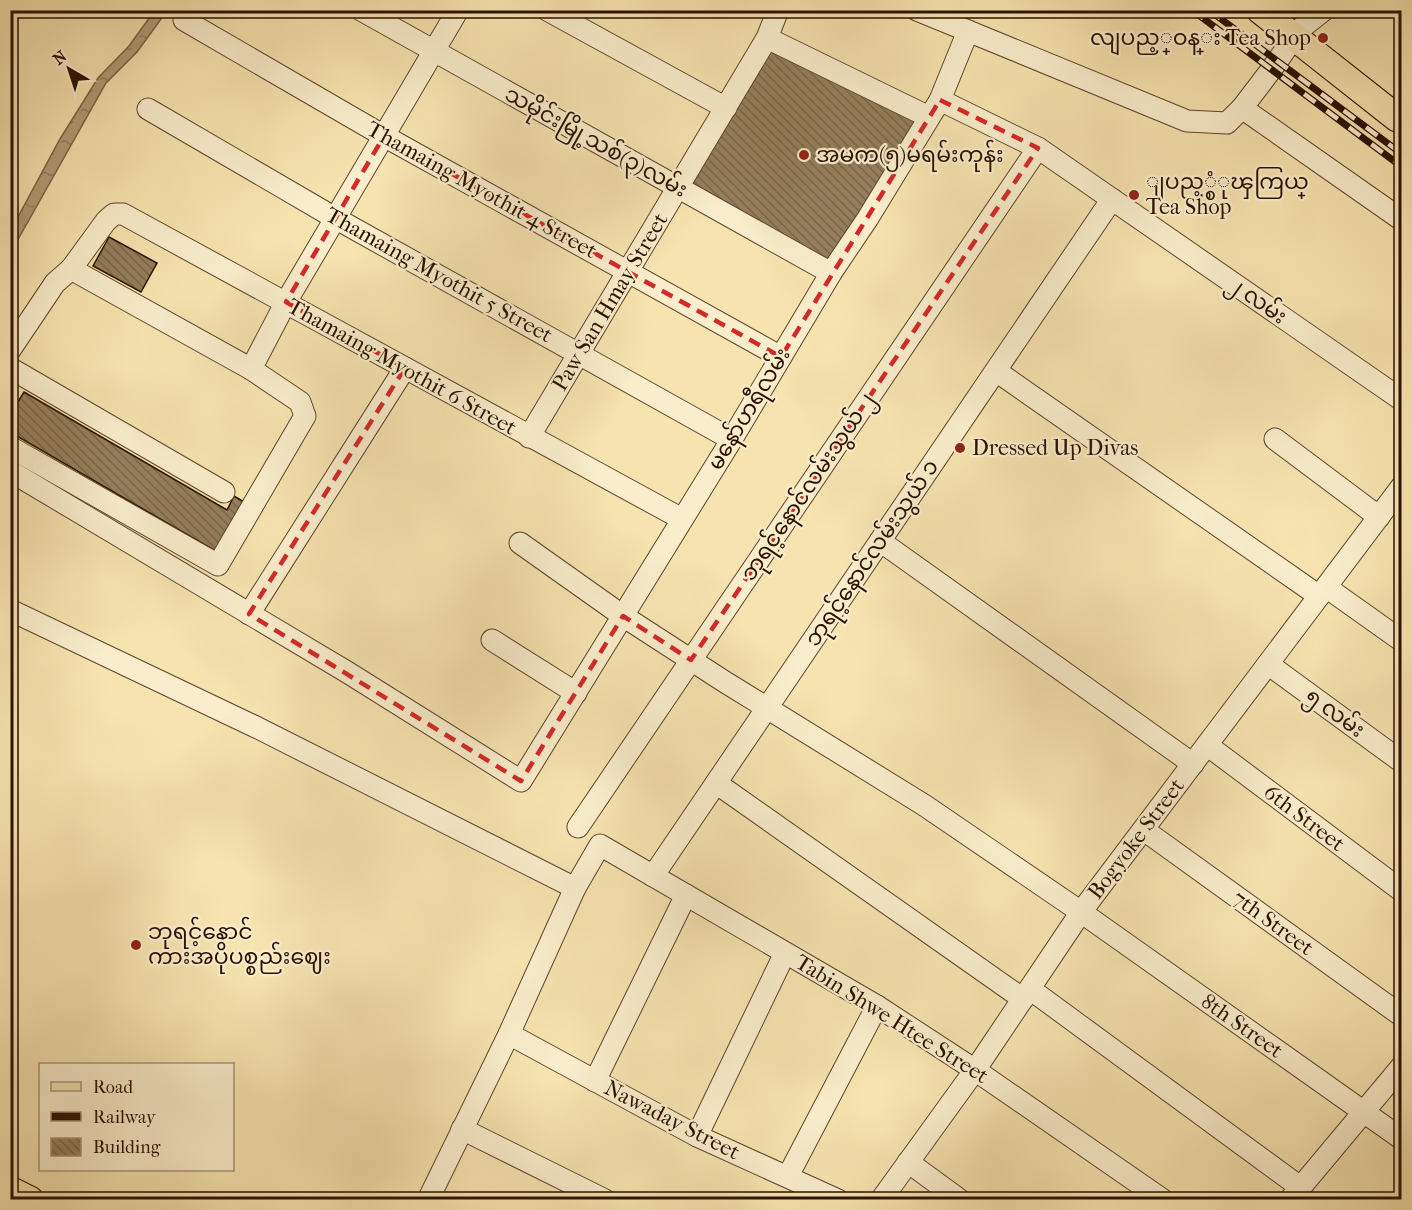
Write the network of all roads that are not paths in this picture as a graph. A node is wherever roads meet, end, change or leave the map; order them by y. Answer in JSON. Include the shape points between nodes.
{"nodes":[{"id":1,"x":361,"y":10,"type":"edge"},
{"id":2,"x":458,"y":10,"type":"edge"},
{"id":3,"x":547,"y":10,"type":"edge"},
{"id":4,"x":778,"y":10,"type":"edge"},
{"id":5,"x":917,"y":10,"type":"edge"},
{"id":6,"x":1260,"y":10,"type":"edge"},
{"id":7,"x":1276,"y":10,"type":"edge"},
{"id":8,"x":1324,"y":10,"type":"edge"},
{"id":9,"x":187,"y":15,"type":"edge"},
{"id":10,"x":968,"y":31,"type":"junction"},
{"id":11,"x":1297,"y":34,"type":"junction"},
{"id":12,"x":767,"y":38,"type":"junction"},
{"id":13,"x":434,"y":51,"type":"junction"},
{"id":14,"x":1242,"y":107,"type":"junction"},
{"id":15,"x":1401,"y":107,"type":"edge"},
{"id":16,"x":726,"y":108,"type":"junction"},
{"id":17,"x":148,"y":109,"type":"dead end"},
{"id":18,"x":935,"y":109,"type":"junction"},
{"id":19,"x":1401,"y":119,"type":"edge"},
{"id":20,"x":384,"y":136,"type":"junction"},
{"id":21,"x":1038,"y":148,"type":"junction"},
{"id":22,"x":678,"y":188,"type":"junction"},
{"id":23,"x":1112,"y":199,"type":"junction"},
{"id":24,"x":335,"y":219,"type":"junction"},
{"id":25,"x":1401,"y":220,"type":"edge"},
{"id":26,"x":71,"y":269,"type":"junction"},
{"id":27,"x":628,"y":272,"type":"junction"},
{"id":28,"x":831,"y":273,"type":"junction"},
{"id":29,"x":286,"y":302,"type":"junction"},
{"id":30,"x":10,"y":350,"type":"edge"},
{"id":31,"x":579,"y":353,"type":"junction"},
{"id":32,"x":781,"y":357,"type":"junction"},
{"id":33,"x":10,"y":368,"type":"edge"},
{"id":34,"x":405,"y":368,"type":"junction"},
{"id":35,"x":251,"y":369,"type":"junction"},
{"id":36,"x":996,"y":371,"type":"junction"},
{"id":37,"x":1401,"y":400,"type":"edge"},
{"id":38,"x":529,"y":436,"type":"junction"},
{"id":39,"x":731,"y":439,"type":"junction"},
{"id":40,"x":1275,"y":439,"type":"dead end"},
{"id":41,"x":10,"y":447,"type":"edge"},
{"id":42,"x":10,"y":471,"type":"edge"},
{"id":43,"x":224,"y":492,"type":"dead end"},
{"id":44,"x":1393,"y":504,"type":"edge"},
{"id":45,"x":682,"y":519,"type":"junction"},
{"id":46,"x":880,"y":541,"type":"junction"},
{"id":47,"x":520,"y":543,"type":"dead end"},
{"id":48,"x":1322,"y":592,"type":"junction"},
{"id":49,"x":10,"y":610,"type":"edge"},
{"id":50,"x":249,"y":614,"type":"junction"},
{"id":51,"x":623,"y":616,"type":"junction"},
{"id":52,"x":492,"y":640,"type":"dead end"},
{"id":53,"x":1401,"y":641,"type":"edge"},
{"id":54,"x":691,"y":660,"type":"junction"},
{"id":55,"x":1268,"y":664,"type":"junction"},
{"id":56,"x":576,"y":693,"type":"junction"},
{"id":57,"x":767,"y":707,"type":"junction"},
{"id":58,"x":1207,"y":745,"type":"junction"},
{"id":59,"x":1401,"y":762,"type":"edge"},
{"id":60,"x":1193,"y":764,"type":"junction"},
{"id":61,"x":716,"y":783,"type":"junction"},
{"id":62,"x":578,"y":827,"type":"dead end"},
{"id":63,"x":1144,"y":830,"type":"junction"},
{"id":64,"x":653,"y":876,"type":"junction"},
{"id":65,"x":575,"y":888,"type":"junction"},
{"id":66,"x":1401,"y":891,"type":"edge"},
{"id":67,"x":686,"y":895,"type":"junction"},
{"id":68,"x":1082,"y":912,"type":"junction"},
{"id":69,"x":785,"y":952,"type":"junction"},
{"id":70,"x":1026,"y":994,"type":"junction"},
{"id":71,"x":877,"y":1006,"type":"junction"},
{"id":72,"x":1401,"y":1016,"type":"edge"},
{"id":73,"x":509,"y":1034,"type":"junction"},
{"id":74,"x":1401,"y":1066,"type":"edge"},
{"id":75,"x":975,"y":1070,"type":"junction"},
{"id":76,"x":595,"y":1081,"type":"junction"},
{"id":77,"x":1363,"y":1112,"type":"junction"},
{"id":78,"x":462,"y":1129,"type":"junction"},
{"id":79,"x":697,"y":1136,"type":"junction"},
{"id":80,"x":1401,"y":1140,"type":"edge"},
{"id":81,"x":908,"y":1162,"type":"junction"},
{"id":82,"x":788,"y":1176,"type":"junction"},
{"id":83,"x":10,"y":1190,"type":"edge"},
{"id":84,"x":1295,"y":1193,"type":"edge"},
{"id":85,"x":30,"y":1200,"type":"edge"},
{"id":86,"x":428,"y":1200,"type":"edge"},
{"id":87,"x":605,"y":1200,"type":"edge"},
{"id":88,"x":838,"y":1200,"type":"edge"},
{"id":89,"x":881,"y":1200,"type":"edge"},
{"id":90,"x":960,"y":1200,"type":"edge"},
{"id":91,"x":1163,"y":1200,"type":"edge"}],
"edges":[{"from":1,"to":13,"type":"street","name":"သမိုင်းမြို့သစ်(၃)လမ်း"},
{"from":2,"to":13,"type":"street"},
{"from":3,"to":16,"type":"street"},
{"from":4,"to":12,"type":"street","name":"Paw San Hmay Street"},
{"from":5,"to":10,"type":"street"},
{"from":6,"to":11,"type":"main road"},
{"from":7,"to":11,"type":"main road"},
{"from":8,"to":11,"type":"street"},
{"from":9,"to":20,"type":"street","name":"Thamaing Myothit 4 Street"},
{"from":10,"to":14,"type":"street","via":[[1187,121],[1227,123]]},
{"from":10,"to":18,"type":"street","name":"မနော်ဟရီလမ်း"},
{"from":11,"to":14,"type":"street"},
{"from":11,"to":15,"type":"main road"},
{"from":11,"to":19,"type":"main road"},
{"from":12,"to":16,"type":"street","name":"Paw San Hmay Street"},
{"from":12,"to":18,"type":"street","name":"၂ လမ်း"},
{"from":13,"to":20,"type":"street"},
{"from":13,"to":22,"type":"street","name":"သမိုင်းမြို့သစ်(၃)လမ်း"},
{"from":14,"to":25,"type":"street"},
{"from":16,"to":22,"type":"street","name":"Paw San Hmay Street"},
{"from":17,"to":24,"type":"street","name":"Thamaing Myothit 5 Street"},
{"from":18,"to":21,"type":"street","name":"၂ လမ်း"},
{"from":18,"to":28,"type":"street","name":"မနော်ဟရီလမ်း"},
{"from":20,"to":24,"type":"street"},
{"from":20,"to":27,"type":"street","name":"Thamaing Myothit 4 Street"},
{"from":21,"to":23,"type":"street","name":"၂ လမ်း"},
{"from":21,"to":54,"type":"street","name":"ဘုရင့်နောင်လမ်းသွယ် ၂"},
{"from":22,"to":27,"type":"street","name":"Paw San Hmay Street"},
{"from":22,"to":28,"type":"street","name":"သမိုင်းမြို့သစ်(၃)လမ်း"},
{"from":23,"to":36,"type":"street","name":"ဘုရင့်နောင်လမ်းသွယ် ၁"},
{"from":23,"to":37,"type":"street","name":"၂ လမ်း"},
{"from":24,"to":29,"type":"street"},
{"from":24,"to":31,"type":"street","name":"Thamaing Myothit 5 Street"},
{"from":26,"to":29,"type":"street","name":"Thamaing Myothit 6 Street","via":[[106,221],[114,214],[123,214]]},
{"from":26,"to":30,"type":"street","via":[[55,283]]},
{"from":26,"to":35,"type":"street"},
{"from":27,"to":31,"type":"street","name":"Paw San Hmay Street"},
{"from":27,"to":32,"type":"street","name":"Thamaing Myothit 4 Street"},
{"from":28,"to":32,"type":"street","name":"မနော်ဟရီလမ်း"},
{"from":29,"to":34,"type":"street","name":"Thamaing Myothit 6 Street"},
{"from":29,"to":35,"type":"street"},
{"from":31,"to":38,"type":"street","name":"Paw San Hmay Street"},
{"from":31,"to":39,"type":"street","name":"Thamaing Myothit 5 Street"},
{"from":32,"to":39,"type":"street","name":"မနော်ဟရီလမ်း"},
{"from":33,"to":43,"type":"street"},
{"from":34,"to":38,"type":"street","name":"Thamaing Myothit 6 Street"},
{"from":34,"to":50,"type":"street"},
{"from":35,"to":41,"type":"street","via":[[300,402],[305,416],[218,565]]},
{"from":36,"to":46,"type":"street","name":"ဘုရင့်နောင်လမ်းသွယ် ၁"},
{"from":36,"to":48,"type":"street"},
{"from":38,"to":45,"type":"street","name":"Thamaing Myothit 6 Street"},
{"from":39,"to":45,"type":"street","name":"မနော်ဟရီလမ်း"},
{"from":40,"to":44,"type":"street"},
{"from":42,"to":50,"type":"street"},
{"from":44,"to":48,"type":"street","name":"Bogyoke Street"},
{"from":45,"to":51,"type":"street","name":"မနော်ဟရီလမ်း"},
{"from":46,"to":57,"type":"street","name":"ဘုရင့်နောင်လမ်းသွယ် ၁"},
{"from":46,"to":60,"type":"street"},
{"from":47,"to":51,"type":"street","name":"8th Street"},
{"from":48,"to":53,"type":"street"},
{"from":48,"to":55,"type":"street","name":"Bogyoke Street"},
{"from":49,"to":65,"type":"street","via":[[258,728]]},
{"from":50,"to":56,"type":"street","name":"မနော်ဟရီလမ်း","via":[[521,781]]},
{"from":51,"to":54,"type":"street","name":"8th Street"},
{"from":51,"to":56,"type":"street","name":"မနော်ဟရီလမ်း"},
{"from":52,"to":56,"type":"street"},
{"from":54,"to":57,"type":"street","name":"8th Street"},
{"from":54,"to":62,"type":"street","name":"ဘုရင့်နောင်လမ်းသွယ် ၂"},
{"from":55,"to":58,"type":"street","name":"Bogyoke Street"},
{"from":55,"to":59,"type":"street","name":"၅ လမ်း"},
{"from":57,"to":61,"type":"street","name":"ဘုရင့်နောင်လမ်းသွယ် ၁"},
{"from":57,"to":68,"type":"street","name":"8th Street","via":[[924,805]]},
{"from":58,"to":60,"type":"street","name":"Bogyoke Street"},
{"from":58,"to":66,"type":"street","name":"6th Street"},
{"from":60,"to":63,"type":"street","name":"Bogyoke Street"},
{"from":61,"to":64,"type":"street","name":"ဘုရင့်နောင်လမ်းသွယ် ၁"},
{"from":61,"to":70,"type":"street"},
{"from":63,"to":68,"type":"street","name":"Bogyoke Street"},
{"from":63,"to":72,"type":"street","name":"7th Street"},
{"from":64,"to":65,"type":"street","name":"Tabin Shwe Htee Street","via":[[600,844]]},
{"from":64,"to":67,"type":"street","name":"Tabin Shwe Htee Street"},
{"from":65,"to":73,"type":"street"},
{"from":67,"to":69,"type":"street","name":"Tabin Shwe Htee Street"},
{"from":67,"to":76,"type":"street"},
{"from":68,"to":70,"type":"street","name":"Bogyoke Street"},
{"from":68,"to":77,"type":"street","name":"8th Street"},
{"from":69,"to":71,"type":"street","name":"Tabin Shwe Htee Street"},
{"from":69,"to":79,"type":"street"},
{"from":70,"to":75,"type":"street","name":"Bogyoke Street"},
{"from":70,"to":84,"type":"street"},
{"from":71,"to":75,"type":"street","name":"Tabin Shwe Htee Street"},
{"from":71,"to":82,"type":"street"},
{"from":73,"to":76,"type":"street","name":"Nawaday Street"},
{"from":73,"to":78,"type":"street"},
{"from":74,"to":77,"type":"street"},
{"from":75,"to":81,"type":"street","name":"Bogyoke Street"},
{"from":75,"to":91,"type":"street","name":"Tabin Shwe Htee Street"},
{"from":76,"to":79,"type":"street","name":"Nawaday Street"},
{"from":77,"to":80,"type":"street","name":"8th Street"},
{"from":77,"to":84,"type":"street"},
{"from":78,"to":86,"type":"street"},
{"from":78,"to":87,"type":"street"},
{"from":79,"to":82,"type":"street","name":"Nawaday Street"},
{"from":81,"to":89,"type":"street","name":"Bogyoke Street"},
{"from":81,"to":90,"type":"street"},
{"from":82,"to":88,"type":"street","name":"Nawaday Street"},
{"from":83,"to":85,"type":"main road"}]}
